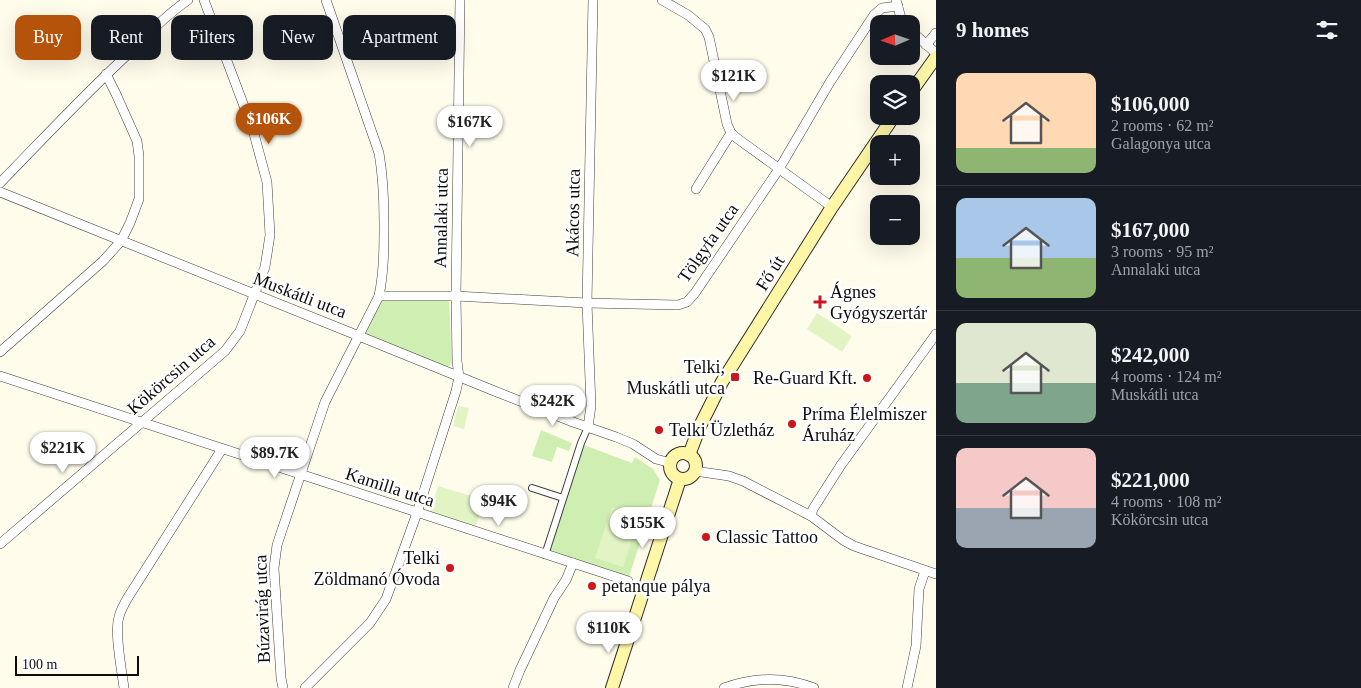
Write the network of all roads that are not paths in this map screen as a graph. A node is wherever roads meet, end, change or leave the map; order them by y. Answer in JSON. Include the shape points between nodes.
{"nodes":[{"id":1,"x":188,"y":0,"type":"edge"},
{"id":2,"x":204,"y":0,"type":"edge"},
{"id":3,"x":326,"y":0,"type":"edge"},
{"id":4,"x":460,"y":0,"type":"edge"},
{"id":5,"x":593,"y":0,"type":"edge"},
{"id":6,"x":662,"y":0,"type":"edge"},
{"id":7,"x":897,"y":3,"type":"edge"},
{"id":8,"x":902,"y":15,"type":"edge"},
{"id":9,"x":936,"y":33,"type":"edge"},
{"id":10,"x":920,"y":39,"type":"edge"},
{"id":11,"x":926,"y":45,"type":"junction"},
{"id":12,"x":936,"y":53,"type":"edge"},
{"id":13,"x":936,"y":58,"type":"edge"},
{"id":14,"x":106,"y":74,"type":"junction"},
{"id":15,"x":920,"y":80,"type":"edge"},
{"id":16,"x":888,"y":125,"type":"edge"},
{"id":17,"x":731,"y":133,"type":"junction"},
{"id":18,"x":779,"y":169,"type":"junction"},
{"id":19,"x":0,"y":183,"type":"edge"},
{"id":20,"x":696,"y":189,"type":"dead end"},
{"id":21,"x":0,"y":192,"type":"edge"},
{"id":22,"x":832,"y":207,"type":"junction"},
{"id":23,"x":121,"y":241,"type":"junction"},
{"id":24,"x":254,"y":295,"type":"junction"},
{"id":25,"x":379,"y":296,"type":"junction"},
{"id":26,"x":456,"y":296,"type":"junction"},
{"id":27,"x":587,"y":303,"type":"junction"},
{"id":28,"x":936,"y":334,"type":"edge"},
{"id":29,"x":358,"y":336,"type":"junction"},
{"id":30,"x":0,"y":352,"type":"edge"},
{"id":31,"x":0,"y":376,"type":"edge"},
{"id":32,"x":459,"y":377,"type":"junction"},
{"id":33,"x":142,"y":422,"type":"junction"},
{"id":34,"x":588,"y":427,"type":"junction"},
{"id":35,"x":222,"y":450,"type":"junction"},
{"id":36,"x":689,"y":455,"type":"junction"},
{"id":37,"x":671,"y":464,"type":"junction"},
{"id":38,"x":695,"y":470,"type":"junction"},
{"id":39,"x":300,"y":475,"type":"junction"},
{"id":40,"x":680,"y":478,"type":"junction"},
{"id":41,"x":532,"y":488,"type":"dead end"},
{"id":42,"x":563,"y":498,"type":"junction"},
{"id":43,"x":417,"y":513,"type":"junction"},
{"id":44,"x":811,"y":516,"type":"junction"},
{"id":45,"x":0,"y":544,"type":"edge"},
{"id":46,"x":545,"y":555,"type":"junction"},
{"id":47,"x":573,"y":563,"type":"junction"},
{"id":48,"x":925,"y":571,"type":"junction"},
{"id":49,"x":936,"y":574,"type":"edge"},
{"id":50,"x":628,"y":581,"type":"dead end"},
{"id":51,"x":124,"y":688,"type":"edge"},
{"id":52,"x":284,"y":688,"type":"edge"},
{"id":53,"x":305,"y":688,"type":"edge"},
{"id":54,"x":513,"y":688,"type":"edge"},
{"id":55,"x":612,"y":688,"type":"edge"},
{"id":56,"x":724,"y":688,"type":"edge"},
{"id":57,"x":814,"y":688,"type":"edge"},
{"id":58,"x":907,"y":688,"type":"edge"}],
"edges":[{"from":1,"to":14,"type":"street","via":[[151,30]]},
{"from":2,"to":24,"type":"street","name":"Kökörcsin utca","via":[[253,130],[267,182],[270,235],[265,267]]},
{"from":3,"to":25,"type":"street","name":"Búzavirág utca","via":[[379,153],[383,180],[384,259]]},
{"from":4,"to":26,"type":"street","name":"Annalaki utca"},
{"from":5,"to":27,"type":"street","name":"Akácos utca"},
{"from":6,"to":17,"type":"street","via":[[705,29]]},
{"from":7,"to":8,"type":"street"},
{"from":7,"to":18,"type":"street","name":"Tölgyfa utca","via":[[882,8],[874,15]]},
{"from":9,"to":11,"type":"street"},
{"from":10,"to":11,"type":"street"},
{"from":11,"to":12,"type":"street"},
{"from":13,"to":15,"type":"main road"},
{"from":14,"to":19,"type":"street"},
{"from":14,"to":23,"type":"street","via":[[137,141],[139,156],[139,198]]},
{"from":16,"to":22,"type":"main road","name":"Fő út"},
{"from":17,"to":18,"type":"street"},
{"from":17,"to":20,"type":"street"},
{"from":18,"to":22,"type":"street"},
{"from":18,"to":27,"type":"street","name":"Tölgyfa utca","via":[[687,302],[678,305]]},
{"from":21,"to":23,"type":"street","name":"Muskátli utca"},
{"from":22,"to":36,"type":"main road","name":"Fő út","via":[[722,382]]},
{"from":23,"to":24,"type":"street","name":"Muskátli utca"},
{"from":23,"to":30,"type":"street","via":[[103,261]]},
{"from":24,"to":29,"type":"street","name":"Muskátli utca"},
{"from":24,"to":33,"type":"street","name":"Kökörcsin utca","via":[[240,331],[225,351]]},
{"from":25,"to":26,"type":"street","name":"Tölgyfa utca"},
{"from":25,"to":29,"type":"street","name":"Búzavirág utca"},
{"from":26,"to":27,"type":"street","name":"Tölgyfa utca"},
{"from":26,"to":32,"type":"street","name":"Annalaki utca"},
{"from":27,"to":34,"type":"street","name":"Akácos utca","via":[[591,406]]},
{"from":28,"to":44,"type":"street","via":[[841,464]]},
{"from":29,"to":32,"type":"street","name":"Muskátli utca"},
{"from":29,"to":39,"type":"street","name":"Búzavirág utca","via":[[326,402]]},
{"from":31,"to":33,"type":"street","name":"Kamilla utca"},
{"from":32,"to":34,"type":"street","name":"Muskátli utca"},
{"from":32,"to":43,"type":"street","name":"Annalaki utca"},
{"from":33,"to":35,"type":"street","name":"Kamilla utca"},
{"from":33,"to":45,"type":"street","name":"Kökörcsin utca"},
{"from":34,"to":37,"type":"street","name":"Muskátli utca","via":[[633,444],[656,459]]},
{"from":34,"to":42,"type":"street"},
{"from":35,"to":39,"type":"street","name":"Kamilla utca"},
{"from":35,"to":51,"type":"street","via":[[119,616]]},
{"from":36,"to":37,"type":"main road","via":[[678,455]]},
{"from":36,"to":38,"type":"main road","via":[[694,460]]},
{"from":37,"to":40,"type":"main road","via":[[673,474]]},
{"from":38,"to":40,"type":"main road","via":[[687,478]]},
{"from":38,"to":44,"type":"street","via":[[729,476]]},
{"from":39,"to":43,"type":"street","name":"Kamilla utca"},
{"from":39,"to":52,"type":"street","name":"Búzavirág utca","via":[[276,545],[274,568],[279,663]]},
{"from":40,"to":55,"type":"main road"},
{"from":41,"to":42,"type":"street"},
{"from":42,"to":46,"type":"street"},
{"from":43,"to":46,"type":"street","name":"Kamilla utca"},
{"from":43,"to":53,"type":"street","name":"Annalaki utca","via":[[386,599],[370,623]]},
{"from":44,"to":48,"type":"street","via":[[848,543]]},
{"from":46,"to":47,"type":"street","name":"Kamilla utca"},
{"from":47,"to":50,"type":"street","name":"Kamilla utca"},
{"from":47,"to":54,"type":"street"},
{"from":48,"to":49,"type":"street"},
{"from":48,"to":58,"type":"street","via":[[919,589],[916,646]]},
{"from":56,"to":57,"type":"street","via":[[763,679]]}]}
